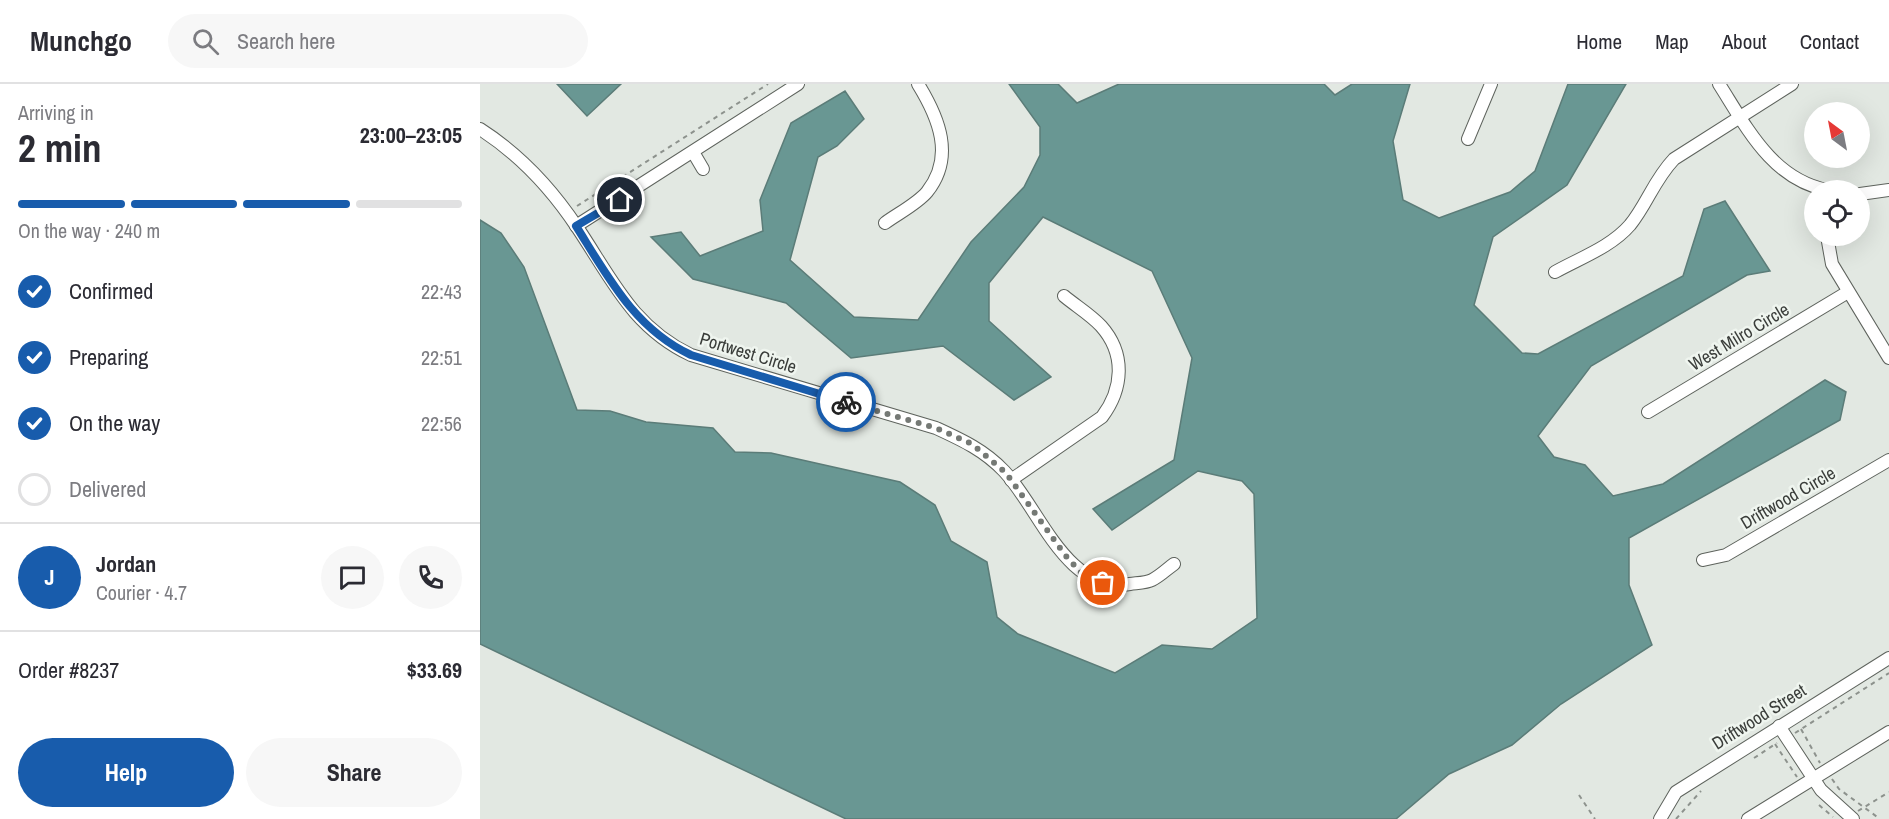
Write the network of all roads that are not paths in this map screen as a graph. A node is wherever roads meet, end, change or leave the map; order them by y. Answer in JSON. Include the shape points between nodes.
{"nodes":[{"id":1,"x":798,"y":84,"type":"edge"},
{"id":2,"x":918,"y":84,"type":"edge"},
{"id":3,"x":1491,"y":84,"type":"edge"},
{"id":4,"x":1719,"y":84,"type":"edge"},
{"id":5,"x":1792,"y":84,"type":"edge"},
{"id":6,"x":1741,"y":118,"type":"junction"},
{"id":7,"x":480,"y":129,"type":"edge"},
{"id":8,"x":1468,"y":139,"type":"dead end"},
{"id":9,"x":693,"y":152,"type":"junction"},
{"id":10,"x":703,"y":169,"type":"dead end"},
{"id":11,"x":1804,"y":183,"type":"edge"},
{"id":12,"x":1889,"y":190,"type":"edge"},
{"id":13,"x":1870,"y":193,"type":"edge"},
{"id":14,"x":885,"y":222,"type":"dead end"},
{"id":15,"x":576,"y":226,"type":"junction"},
{"id":16,"x":1829,"y":246,"type":"edge"},
{"id":17,"x":1555,"y":272,"type":"dead end"},
{"id":18,"x":1848,"y":292,"type":"junction"},
{"id":19,"x":1064,"y":296,"type":"dead end"},
{"id":20,"x":1889,"y":358,"type":"edge"},
{"id":21,"x":1648,"y":412,"type":"dead end"},
{"id":22,"x":1889,"y":460,"type":"edge"},
{"id":23,"x":1011,"y":480,"type":"junction"},
{"id":24,"x":1703,"y":560,"type":"dead end"},
{"id":25,"x":1174,"y":564,"type":"dead end"},
{"id":26,"x":1889,"y":658,"type":"edge"},
{"id":27,"x":1779,"y":726,"type":"junction"},
{"id":28,"x":1889,"y":732,"type":"edge"},
{"id":29,"x":1812,"y":778,"type":"junction"},
{"id":30,"x":1852,"y":818,"type":"edge"},
{"id":31,"x":1660,"y":819,"type":"edge"},
{"id":32,"x":1748,"y":819,"type":"edge"}],
"edges":[{"from":1,"to":9,"type":"street"},
{"from":2,"to":14,"type":"street","via":[[940,128],[943,147],[938,172],[926,193]]},
{"from":3,"to":8,"type":"street"},
{"from":4,"to":6,"type":"street"},
{"from":5,"to":6,"type":"street"},
{"from":6,"to":11,"type":"street","via":[[1753,139],[1773,160]]},
{"from":6,"to":17,"type":"street","via":[[1674,159],[1659,175],[1640,210],[1613,240]]},
{"from":7,"to":15,"type":"street","name":"Portwest Circle","via":[[524,162]]},
{"from":9,"to":10,"type":"street"},
{"from":9,"to":15,"type":"street"},
{"from":12,"to":13,"type":"street"},
{"from":15,"to":23,"type":"street","name":"Portwest Circle","via":[[634,314],[668,344],[691,355],[936,428],[988,455]]},
{"from":16,"to":18,"type":"street","via":[[1832,264]]},
{"from":18,"to":20,"type":"street"},
{"from":18,"to":21,"type":"street","name":"West Milro Circle"},
{"from":19,"to":23,"type":"street","via":[[1101,326],[1119,364],[1120,382],[1113,403],[1102,417]]},
{"from":22,"to":24,"type":"street","name":"Driftwood Circle","via":[[1726,555]]},
{"from":23,"to":25,"type":"street","name":"Portwest Circle","via":[[1082,574],[1103,583],[1124,585],[1151,581]]},
{"from":26,"to":27,"type":"street","name":"Driftwood Street"},
{"from":27,"to":29,"type":"street"},
{"from":27,"to":31,"type":"street","name":"Driftwood Street","via":[[1676,792]]},
{"from":28,"to":29,"type":"street"},
{"from":29,"to":30,"type":"street"},
{"from":29,"to":32,"type":"street"}]}
